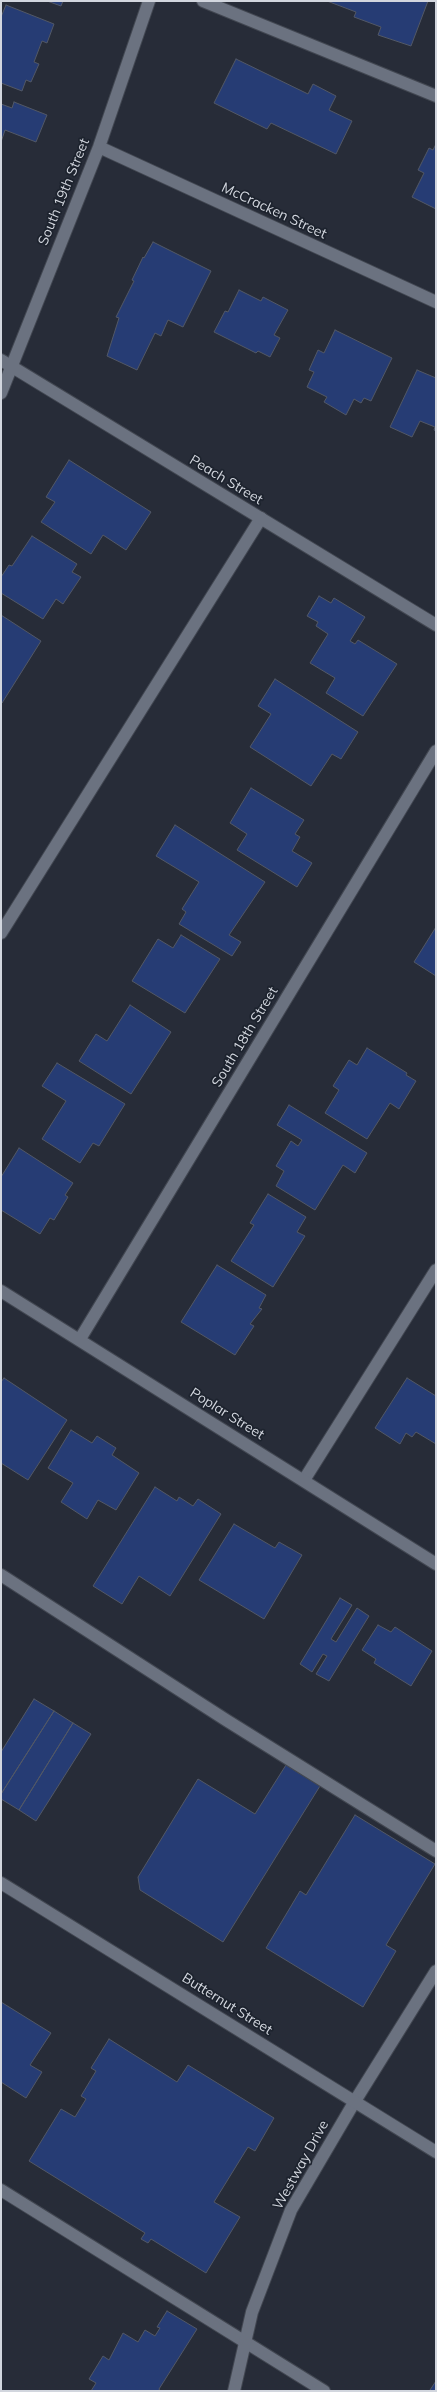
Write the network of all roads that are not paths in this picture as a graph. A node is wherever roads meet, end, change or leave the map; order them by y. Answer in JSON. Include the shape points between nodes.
{"nodes":[{"id":1,"x":149,"y":1,"type":"edge"},
{"id":2,"x":203,"y":1,"type":"edge"},
{"id":3,"x":436,"y":96,"type":"edge"},
{"id":4,"x":99,"y":147,"type":"junction"},
{"id":5,"x":436,"y":302,"type":"edge"},
{"id":6,"x":6,"y":363,"type":"edge"},
{"id":7,"x":1,"y":392,"type":"edge"},
{"id":8,"x":261,"y":518,"type":"junction"},
{"id":9,"x":436,"y":625,"type":"edge"},
{"id":10,"x":436,"y":751,"type":"edge"},
{"id":11,"x":1,"y":933,"type":"edge"},
{"id":12,"x":436,"y":1270,"type":"edge"},
{"id":13,"x":1,"y":1291,"type":"edge"},
{"id":14,"x":80,"y":1339,"type":"junction"},
{"id":15,"x":304,"y":1480,"type":"junction"},
{"id":16,"x":436,"y":1564,"type":"edge"},
{"id":17,"x":1,"y":1575,"type":"edge"},
{"id":18,"x":436,"y":1851,"type":"edge"},
{"id":19,"x":1,"y":1883,"type":"edge"},
{"id":20,"x":436,"y":1971,"type":"edge"},
{"id":21,"x":355,"y":2101,"type":"junction"},
{"id":22,"x":436,"y":2152,"type":"edge"},
{"id":23,"x":1,"y":2190,"type":"edge"},
{"id":24,"x":245,"y":2342,"type":"junction"},
{"id":25,"x":234,"y":2391,"type":"edge"},
{"id":26,"x":324,"y":2391,"type":"edge"}],
"edges":[{"from":1,"to":4,"type":"street","name":"South 19th Street"},
{"from":2,"to":3,"type":"street"},
{"from":4,"to":5,"type":"street","name":"McCracken Street"},
{"from":4,"to":6,"type":"street","name":"South 19th Street"},
{"from":6,"to":7,"type":"street","name":"South 19th Street"},
{"from":6,"to":8,"type":"street","name":"Peach Street"},
{"from":8,"to":9,"type":"street","name":"Peach Street"},
{"from":8,"to":11,"type":"street"},
{"from":10,"to":14,"type":"street","name":"South 18th Street"},
{"from":12,"to":15,"type":"street"},
{"from":13,"to":14,"type":"street","name":"Poplar Street"},
{"from":14,"to":15,"type":"street","name":"Poplar Street"},
{"from":15,"to":16,"type":"street","name":"Poplar Street"},
{"from":17,"to":18,"type":"street"},
{"from":19,"to":21,"type":"street","name":"Butternut Street"},
{"from":20,"to":21,"type":"street","name":"Westway Drive"},
{"from":21,"to":22,"type":"street","name":"Butternut Street"},
{"from":21,"to":24,"type":"street","name":"Westway Drive","via":[[291,2210],[252,2312]]},
{"from":23,"to":24,"type":"street"},
{"from":24,"to":25,"type":"street","name":"Westway Drive"},
{"from":24,"to":26,"type":"street"}]}
